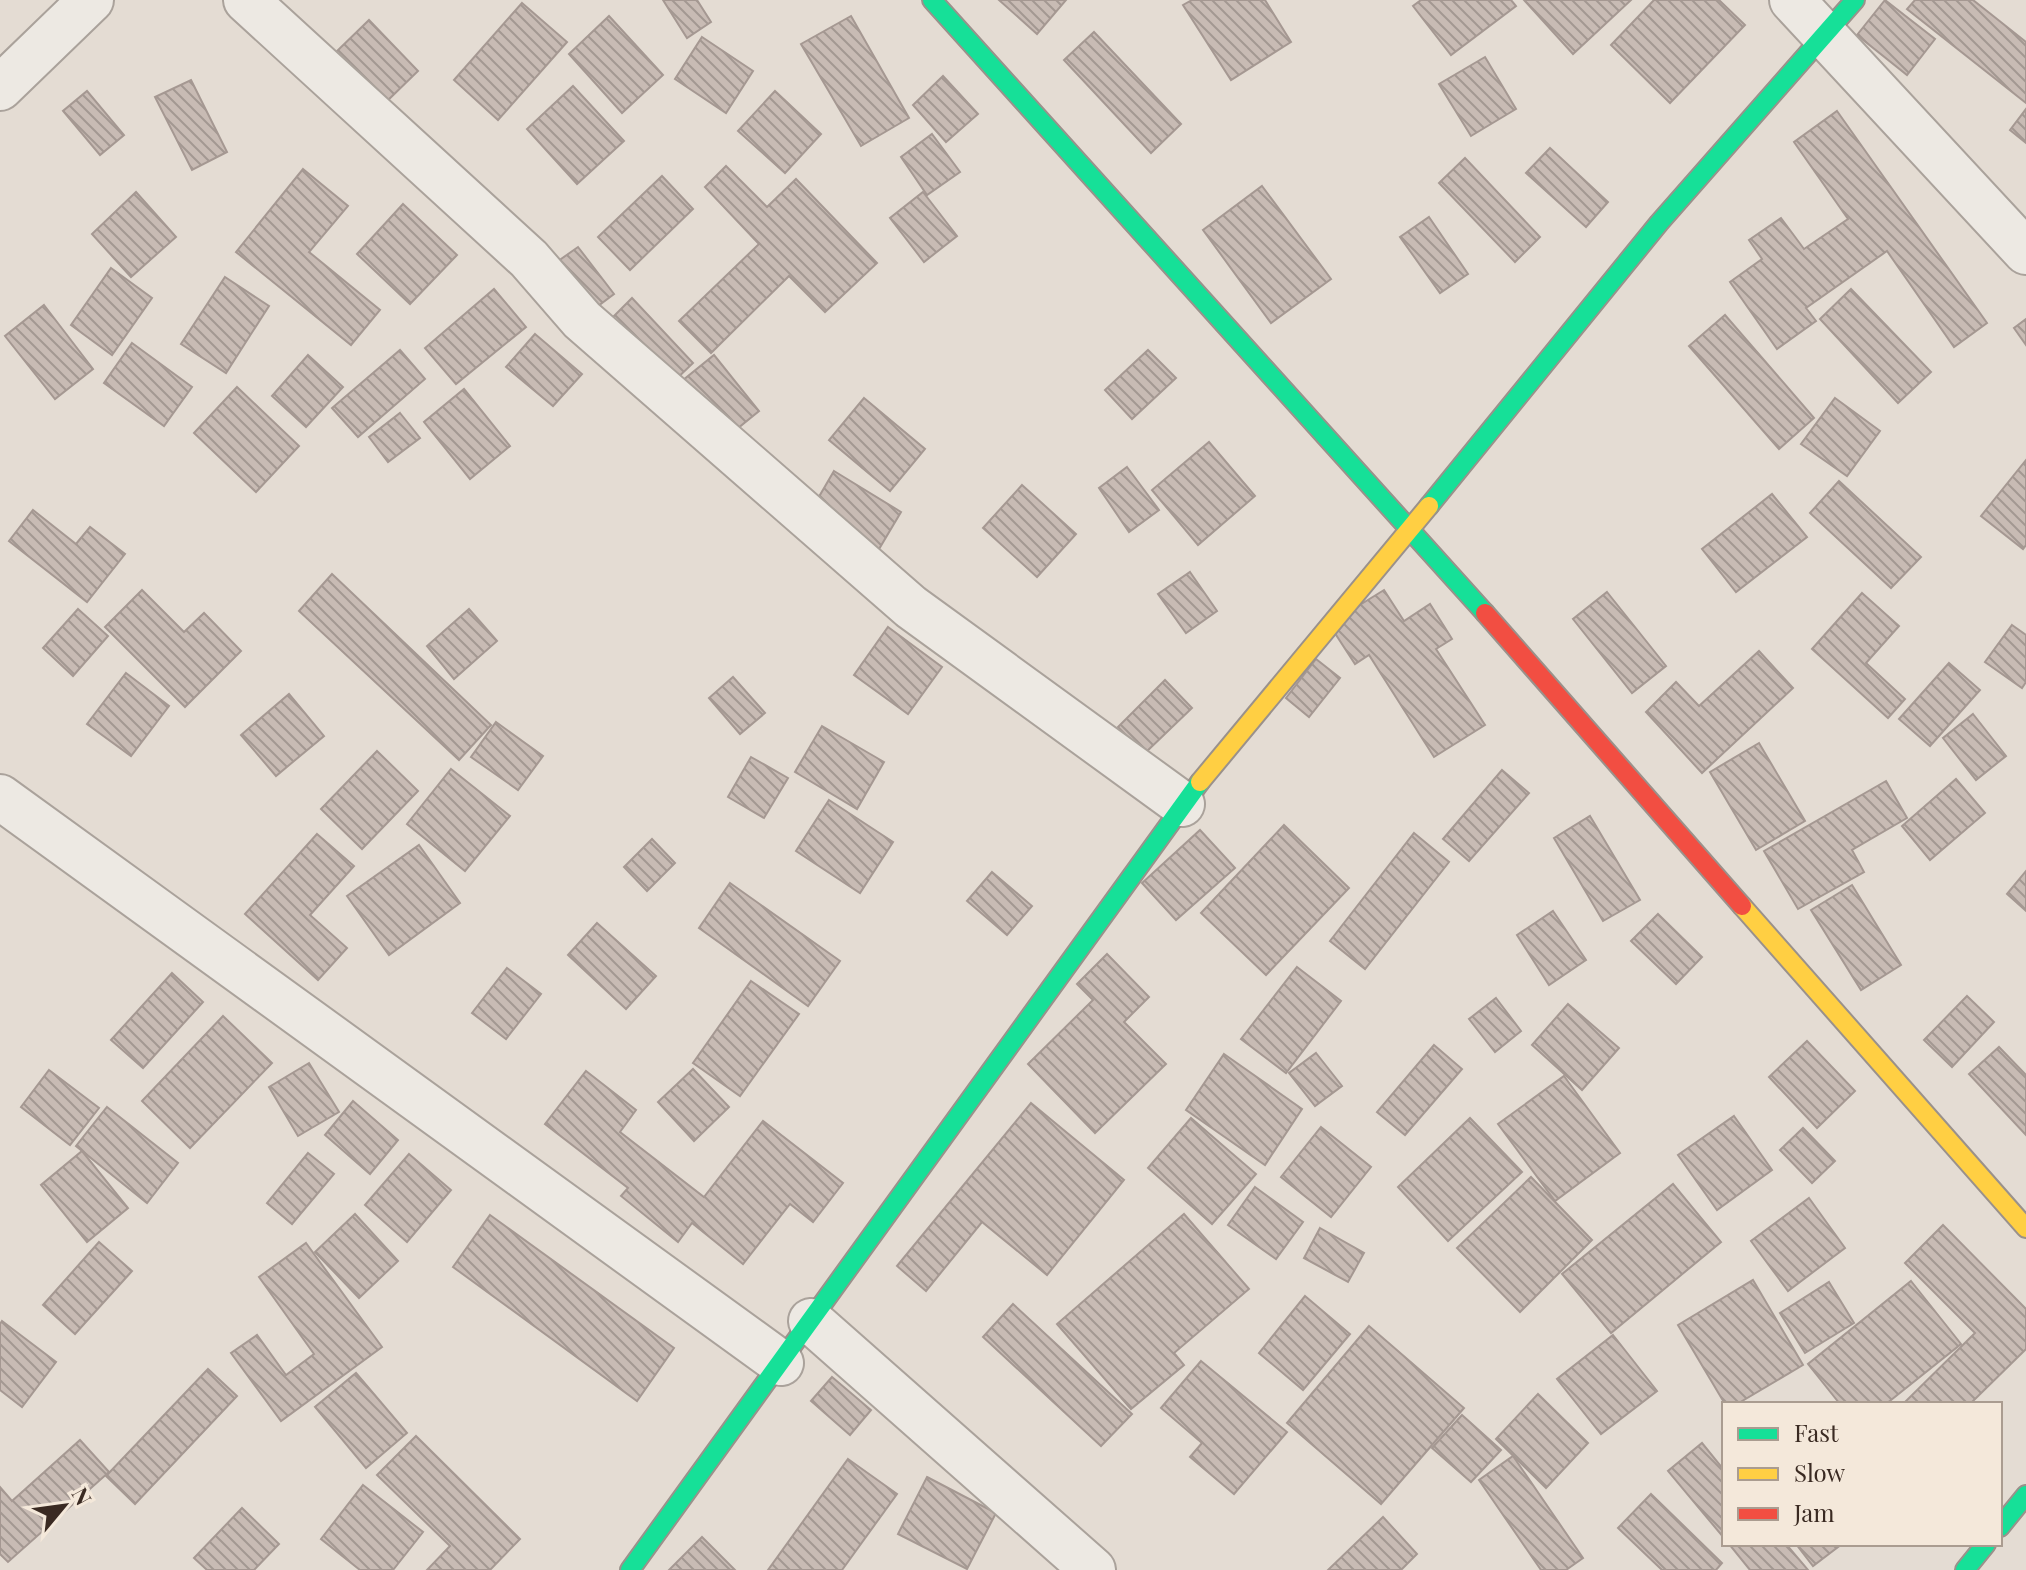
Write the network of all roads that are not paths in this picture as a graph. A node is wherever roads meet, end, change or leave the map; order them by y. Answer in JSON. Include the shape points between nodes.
{"nodes":[{"id":1,"x":91,"y":0,"type":"edge"},
{"id":2,"x":246,"y":0,"type":"edge"},
{"id":3,"x":932,"y":0,"type":"edge"},
{"id":4,"x":1792,"y":0,"type":"edge"},
{"id":5,"x":1855,"y":0,"type":"edge"},
{"id":6,"x":1825,"y":35,"type":"junction"},
{"id":7,"x":0,"y":88,"type":"edge"},
{"id":8,"x":2026,"y":252,"type":"edge"},
{"id":9,"x":1411,"y":529,"type":"junction"},
{"id":10,"x":0,"y":797,"type":"edge"},
{"id":11,"x":1182,"y":804,"type":"junction"},
{"id":12,"x":2026,"y":1228,"type":"edge"},
{"id":13,"x":811,"y":1321,"type":"junction"},
{"id":14,"x":781,"y":1363,"type":"junction"},
{"id":15,"x":2026,"y":1495,"type":"edge"},
{"id":16,"x":2002,"y":1525,"type":"edge"},
{"id":17,"x":1984,"y":1546,"type":"edge"},
{"id":18,"x":630,"y":1570,"type":"edge"},
{"id":19,"x":1093,"y":1570,"type":"edge"},
{"id":20,"x":1965,"y":1570,"type":"edge"}],
"edges":[{"from":1,"to":7,"type":"street"},
{"from":2,"to":11,"type":"street","via":[[529,259],[582,320],[911,607]]},
{"from":3,"to":9,"type":"street"},
{"from":4,"to":6,"type":"street"},
{"from":5,"to":6,"type":"street"},
{"from":6,"to":8,"type":"street"},
{"from":6,"to":9,"type":"street","via":[[1659,223]]},
{"from":9,"to":11,"type":"street"},
{"from":9,"to":12,"type":"street"},
{"from":10,"to":14,"type":"street"},
{"from":11,"to":13,"type":"street"},
{"from":13,"to":14,"type":"street"},
{"from":13,"to":19,"type":"street"},
{"from":14,"to":18,"type":"street"},
{"from":15,"to":16,"type":"street"},
{"from":17,"to":20,"type":"street"}]}
